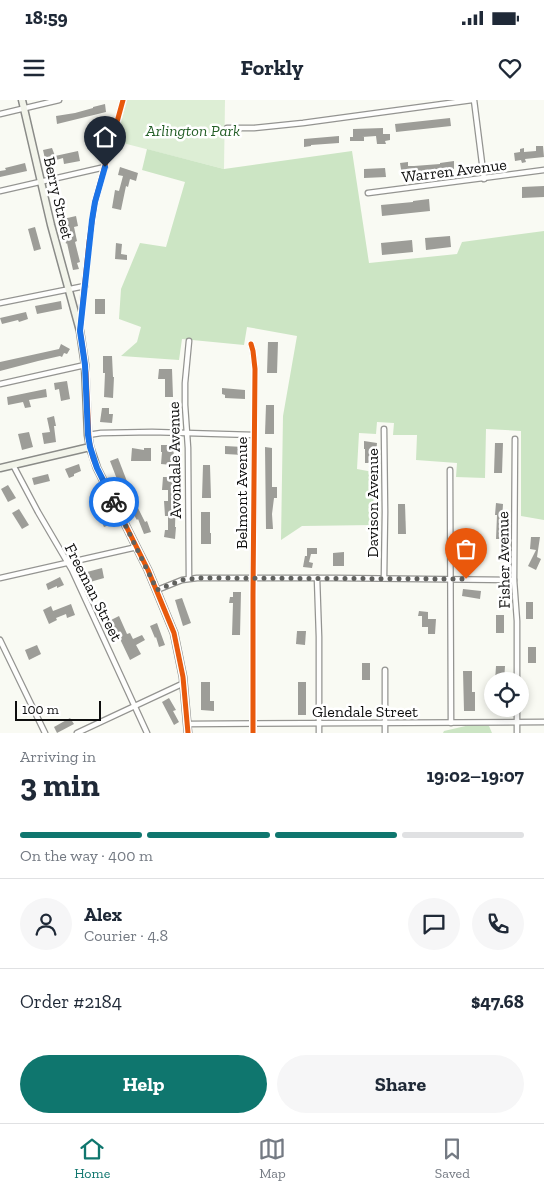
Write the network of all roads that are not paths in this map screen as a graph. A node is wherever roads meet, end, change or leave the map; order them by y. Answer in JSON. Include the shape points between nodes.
{"nodes":[{"id":1,"x":22,"y":100,"type":"edge"},
{"id":2,"x":60,"y":100,"type":"edge"},
{"id":3,"x":123,"y":100,"type":"edge"},
{"id":4,"x":473,"y":100,"type":"edge"},
{"id":5,"x":24,"y":108,"type":"junction"},
{"id":6,"x":0,"y":114,"type":"edge"},
{"id":7,"x":227,"y":128,"type":"dead end"},
{"id":8,"x":105,"y":167,"type":"junction"},
{"id":9,"x":544,"y":170,"type":"edge"},
{"id":10,"x":484,"y":179,"type":"junction"},
{"id":11,"x":41,"y":182,"type":"junction"},
{"id":12,"x":0,"y":192,"type":"edge"},
{"id":13,"x":368,"y":193,"type":"dead end"},
{"id":14,"x":85,"y":286,"type":"junction"},
{"id":15,"x":68,"y":289,"type":"junction"},
{"id":16,"x":0,"y":303,"type":"edge"},
{"id":17,"x":80,"y":331,"type":"junction"},
{"id":18,"x":190,"y":341,"type":"dead end"},
{"id":19,"x":250,"y":344,"type":"dead end"},
{"id":20,"x":85,"y":365,"type":"junction"},
{"id":21,"x":0,"y":384,"type":"edge"},
{"id":22,"x":384,"y":429,"type":"dead end"},
{"id":23,"x":187,"y":432,"type":"junction"},
{"id":24,"x":88,"y":435,"type":"junction"},
{"id":25,"x":254,"y":435,"type":"junction"},
{"id":26,"x":515,"y":439,"type":"dead end"},
{"id":27,"x":90,"y":447,"type":"junction"},
{"id":28,"x":13,"y":465,"type":"junction"},
{"id":29,"x":0,"y":468,"type":"edge"},
{"id":30,"x":450,"y":470,"type":"dead end"},
{"id":31,"x":137,"y":547,"type":"junction"},
{"id":32,"x":68,"y":563,"type":"junction"},
{"id":33,"x":0,"y":578,"type":"edge"},
{"id":34,"x":189,"y":578,"type":"junction"},
{"id":35,"x":253,"y":578,"type":"junction"},
{"id":36,"x":317,"y":578,"type":"junction"},
{"id":37,"x":384,"y":578,"type":"junction"},
{"id":38,"x":450,"y":579,"type":"junction"},
{"id":39,"x":514,"y":580,"type":"junction"},
{"id":40,"x":157,"y":590,"type":"junction"},
{"id":41,"x":0,"y":640,"type":"edge"},
{"id":42,"x":385,"y":670,"type":"dead end"},
{"id":43,"x":517,"y":672,"type":"edge"},
{"id":44,"x":184,"y":683,"type":"junction"},
{"id":45,"x":135,"y":706,"type":"junction"},
{"id":46,"x":517,"y":717,"type":"edge"},
{"id":47,"x":517,"y":722,"type":"junction"},
{"id":48,"x":544,"y":722,"type":"edge"},
{"id":49,"x":319,"y":723,"type":"junction"},
{"id":50,"x":384,"y":723,"type":"junction"},
{"id":51,"x":452,"y":723,"type":"junction"},
{"id":52,"x":187,"y":724,"type":"junction"},
{"id":53,"x":253,"y":724,"type":"junction"},
{"id":54,"x":45,"y":733,"type":"edge"},
{"id":55,"x":78,"y":733,"type":"edge"},
{"id":56,"x":147,"y":733,"type":"edge"},
{"id":57,"x":188,"y":733,"type":"edge"},
{"id":58,"x":253,"y":733,"type":"edge"},
{"id":59,"x":319,"y":733,"type":"edge"},
{"id":60,"x":385,"y":733,"type":"edge"},
{"id":61,"x":517,"y":733,"type":"edge"}],
"edges":[{"from":1,"to":5,"type":"street","name":"Berry Street"},
{"from":2,"to":5,"type":"street"},
{"from":3,"to":8,"type":"street"},
{"from":4,"to":7,"type":"street","via":[[293,124]]},
{"from":4,"to":10,"type":"street"},
{"from":5,"to":6,"type":"street"},
{"from":5,"to":11,"type":"street","name":"Berry Street"},
{"from":8,"to":11,"type":"street"},
{"from":8,"to":14,"type":"street","via":[[95,202]]},
{"from":9,"to":10,"type":"street","name":"Warren Avenue"},
{"from":10,"to":13,"type":"street","name":"Warren Avenue"},
{"from":11,"to":12,"type":"street"},
{"from":11,"to":15,"type":"street","name":"Berry Street"},
{"from":14,"to":15,"type":"street"},
{"from":14,"to":17,"type":"street"},
{"from":15,"to":16,"type":"street"},
{"from":15,"to":17,"type":"street","name":"Berry Street"},
{"from":17,"to":20,"type":"street","name":"Berry Street"},
{"from":18,"to":23,"type":"street","name":"Avondale Avenue","via":[[185,390]]},
{"from":19,"to":25,"type":"street","name":"Belmont Avenue","via":[[255,369]]},
{"from":20,"to":21,"type":"street"},
{"from":20,"to":24,"type":"street","name":"Berry Street"},
{"from":22,"to":37,"type":"street","name":"Davison Avenue"},
{"from":23,"to":24,"type":"street"},
{"from":23,"to":25,"type":"street"},
{"from":23,"to":34,"type":"street","name":"Avondale Avenue"},
{"from":24,"to":27,"type":"street","name":"Berry Street"},
{"from":25,"to":35,"type":"street","name":"Belmont Avenue"},
{"from":26,"to":39,"type":"street","name":"Fisher Avenue"},
{"from":27,"to":28,"type":"street"},
{"from":27,"to":31,"type":"street","name":"Berry Street","via":[[97,468]]},
{"from":28,"to":29,"type":"street"},
{"from":28,"to":32,"type":"street","name":"Freeman Street"},
{"from":30,"to":38,"type":"street"},
{"from":31,"to":32,"type":"street"},
{"from":31,"to":40,"type":"street","name":"Berry Street"},
{"from":32,"to":33,"type":"street"},
{"from":32,"to":45,"type":"street","name":"Freeman Street"},
{"from":34,"to":35,"type":"street"},
{"from":34,"to":40,"type":"street"},
{"from":35,"to":36,"type":"street"},
{"from":35,"to":53,"type":"street","name":"Belmont Avenue"},
{"from":36,"to":37,"type":"street"},
{"from":36,"to":49,"type":"street"},
{"from":37,"to":38,"type":"street"},
{"from":38,"to":39,"type":"street"},
{"from":38,"to":51,"type":"street"},
{"from":39,"to":43,"type":"street","name":"Fisher Avenue"},
{"from":40,"to":44,"type":"street","name":"Berry Street","via":[[174,633]]},
{"from":41,"to":54,"type":"street"},
{"from":42,"to":50,"type":"street"},
{"from":44,"to":45,"type":"street"},
{"from":44,"to":52,"type":"street","name":"Berry Street"},
{"from":45,"to":55,"type":"street"},
{"from":45,"to":56,"type":"street","name":"Freeman Street"},
{"from":46,"to":47,"type":"street"},
{"from":47,"to":48,"type":"street","name":"Glendale Street"},
{"from":47,"to":51,"type":"street","name":"Glendale Street"},
{"from":47,"to":61,"type":"street"},
{"from":49,"to":50,"type":"street","name":"Glendale Street"},
{"from":49,"to":53,"type":"street","name":"Glendale Street"},
{"from":49,"to":59,"type":"street"},
{"from":50,"to":51,"type":"street","name":"Glendale Street"},
{"from":50,"to":60,"type":"street"},
{"from":52,"to":53,"type":"street","name":"Glendale Street"},
{"from":52,"to":57,"type":"street","name":"Berry Street"},
{"from":53,"to":58,"type":"street","name":"Belmont Avenue"}]}
